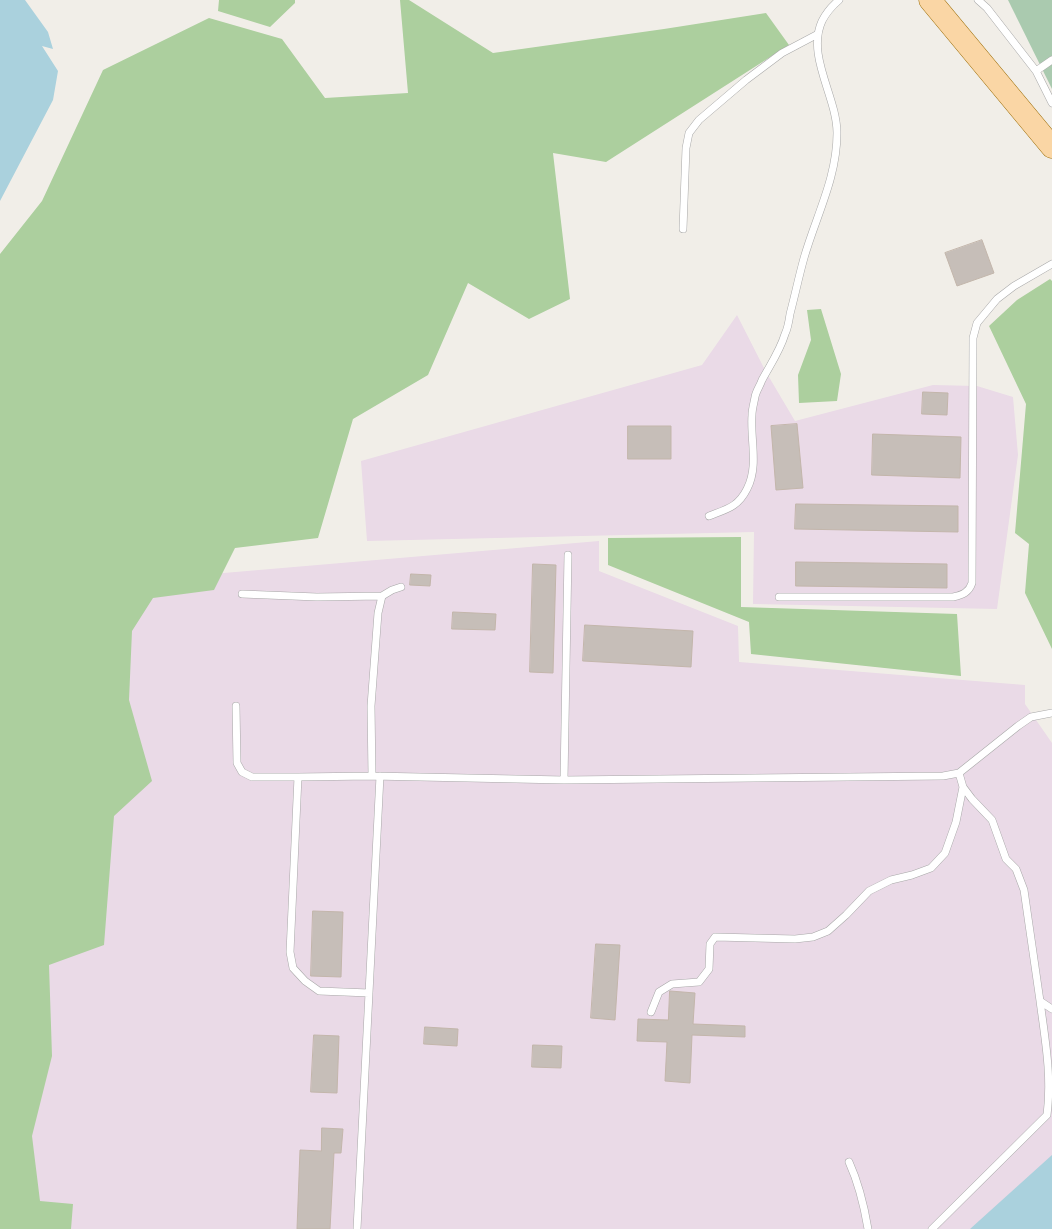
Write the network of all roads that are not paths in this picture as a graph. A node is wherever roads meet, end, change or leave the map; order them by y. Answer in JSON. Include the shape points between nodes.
{"nodes":[{"id":1,"x":839,"y":0,"type":"edge"},
{"id":2,"x":930,"y":0,"type":"edge"},
{"id":3,"x":978,"y":0,"type":"edge"},
{"id":4,"x":818,"y":34,"type":"junction"},
{"id":5,"x":1052,"y":60,"type":"edge"},
{"id":6,"x":1036,"y":71,"type":"junction"},
{"id":7,"x":1052,"y":103,"type":"edge"},
{"id":8,"x":1052,"y":147,"type":"edge"},
{"id":9,"x":683,"y":229,"type":"dead end"},
{"id":10,"x":1052,"y":264,"type":"edge"},
{"id":11,"x":709,"y":516,"type":"dead end"},
{"id":12,"x":568,"y":555,"type":"dead end"},
{"id":13,"x":401,"y":587,"type":"dead end"},
{"id":14,"x":242,"y":594,"type":"dead end"},
{"id":15,"x":382,"y":596,"type":"junction"},
{"id":16,"x":779,"y":598,"type":"dead end"},
{"id":17,"x":236,"y":706,"type":"dead end"},
{"id":18,"x":1052,"y":713,"type":"edge"},
{"id":19,"x":959,"y":773,"type":"junction"},
{"id":20,"x":372,"y":776,"type":"junction"},
{"id":21,"x":380,"y":776,"type":"junction"},
{"id":22,"x":298,"y":777,"type":"junction"},
{"id":23,"x":564,"y":780,"type":"junction"},
{"id":24,"x":962,"y":787,"type":"junction"},
{"id":25,"x":369,"y":993,"type":"junction"},
{"id":26,"x":1040,"y":1001,"type":"junction"},
{"id":27,"x":1052,"y":1009,"type":"edge"},
{"id":28,"x":651,"y":1012,"type":"dead end"},
{"id":29,"x":849,"y":1162,"type":"dead end"},
{"id":30,"x":357,"y":1229,"type":"edge"},
{"id":31,"x":868,"y":1229,"type":"edge"},
{"id":32,"x":932,"y":1229,"type":"edge"}],
"edges":[{"from":1,"to":4,"type":"lane","via":[[828,10]]},
{"from":2,"to":8,"type":"main road"},
{"from":3,"to":6,"type":"lane"},
{"from":4,"to":9,"type":"lane","via":[[782,53],[746,80],[699,120],[689,133]]},
{"from":4,"to":11,"type":"lane","via":[[820,63],[836,123],[832,175],[804,258],[786,334],[756,394],[752,414],[753,468],[748,488],[740,501]]},
{"from":5,"to":6,"type":"lane"},
{"from":6,"to":7,"type":"lane"},
{"from":10,"to":16,"type":"lane","via":[[997,298],[977,323],[973,338],[970,589],[961,596],[954,597]]},
{"from":12,"to":23,"type":"lane"},
{"from":13,"to":15,"type":"lane"},
{"from":14,"to":15,"type":"lane"},
{"from":15,"to":20,"type":"lane","via":[[378,612],[371,706]]},
{"from":17,"to":22,"type":"lane","via":[[237,763],[242,772],[252,777]]},
{"from":18,"to":19,"type":"lane","via":[[1031,717]]},
{"from":19,"to":23,"type":"lane","via":[[942,776]]},
{"from":19,"to":24,"type":"lane"},
{"from":20,"to":21,"type":"lane"},
{"from":20,"to":22,"type":"lane"},
{"from":21,"to":23,"type":"lane"},
{"from":21,"to":25,"type":"lane"},
{"from":22,"to":25,"type":"lane","via":[[290,952],[293,968],[319,991]]},
{"from":24,"to":26,"type":"lane","via":[[992,820],[1006,859],[1019,876],[1024,890]]},
{"from":24,"to":28,"type":"lane","via":[[956,822],[944,853],[931,868],[891,880],[869,891],[828,931],[813,937],[714,937],[710,944],[709,969],[699,982],[672,984],[659,992]]},
{"from":25,"to":30,"type":"lane"},
{"from":26,"to":27,"type":"lane"},
{"from":26,"to":32,"type":"lane","via":[[1049,1064],[1047,1115]]},
{"from":29,"to":31,"type":"lane","via":[[856,1178]]}]}
